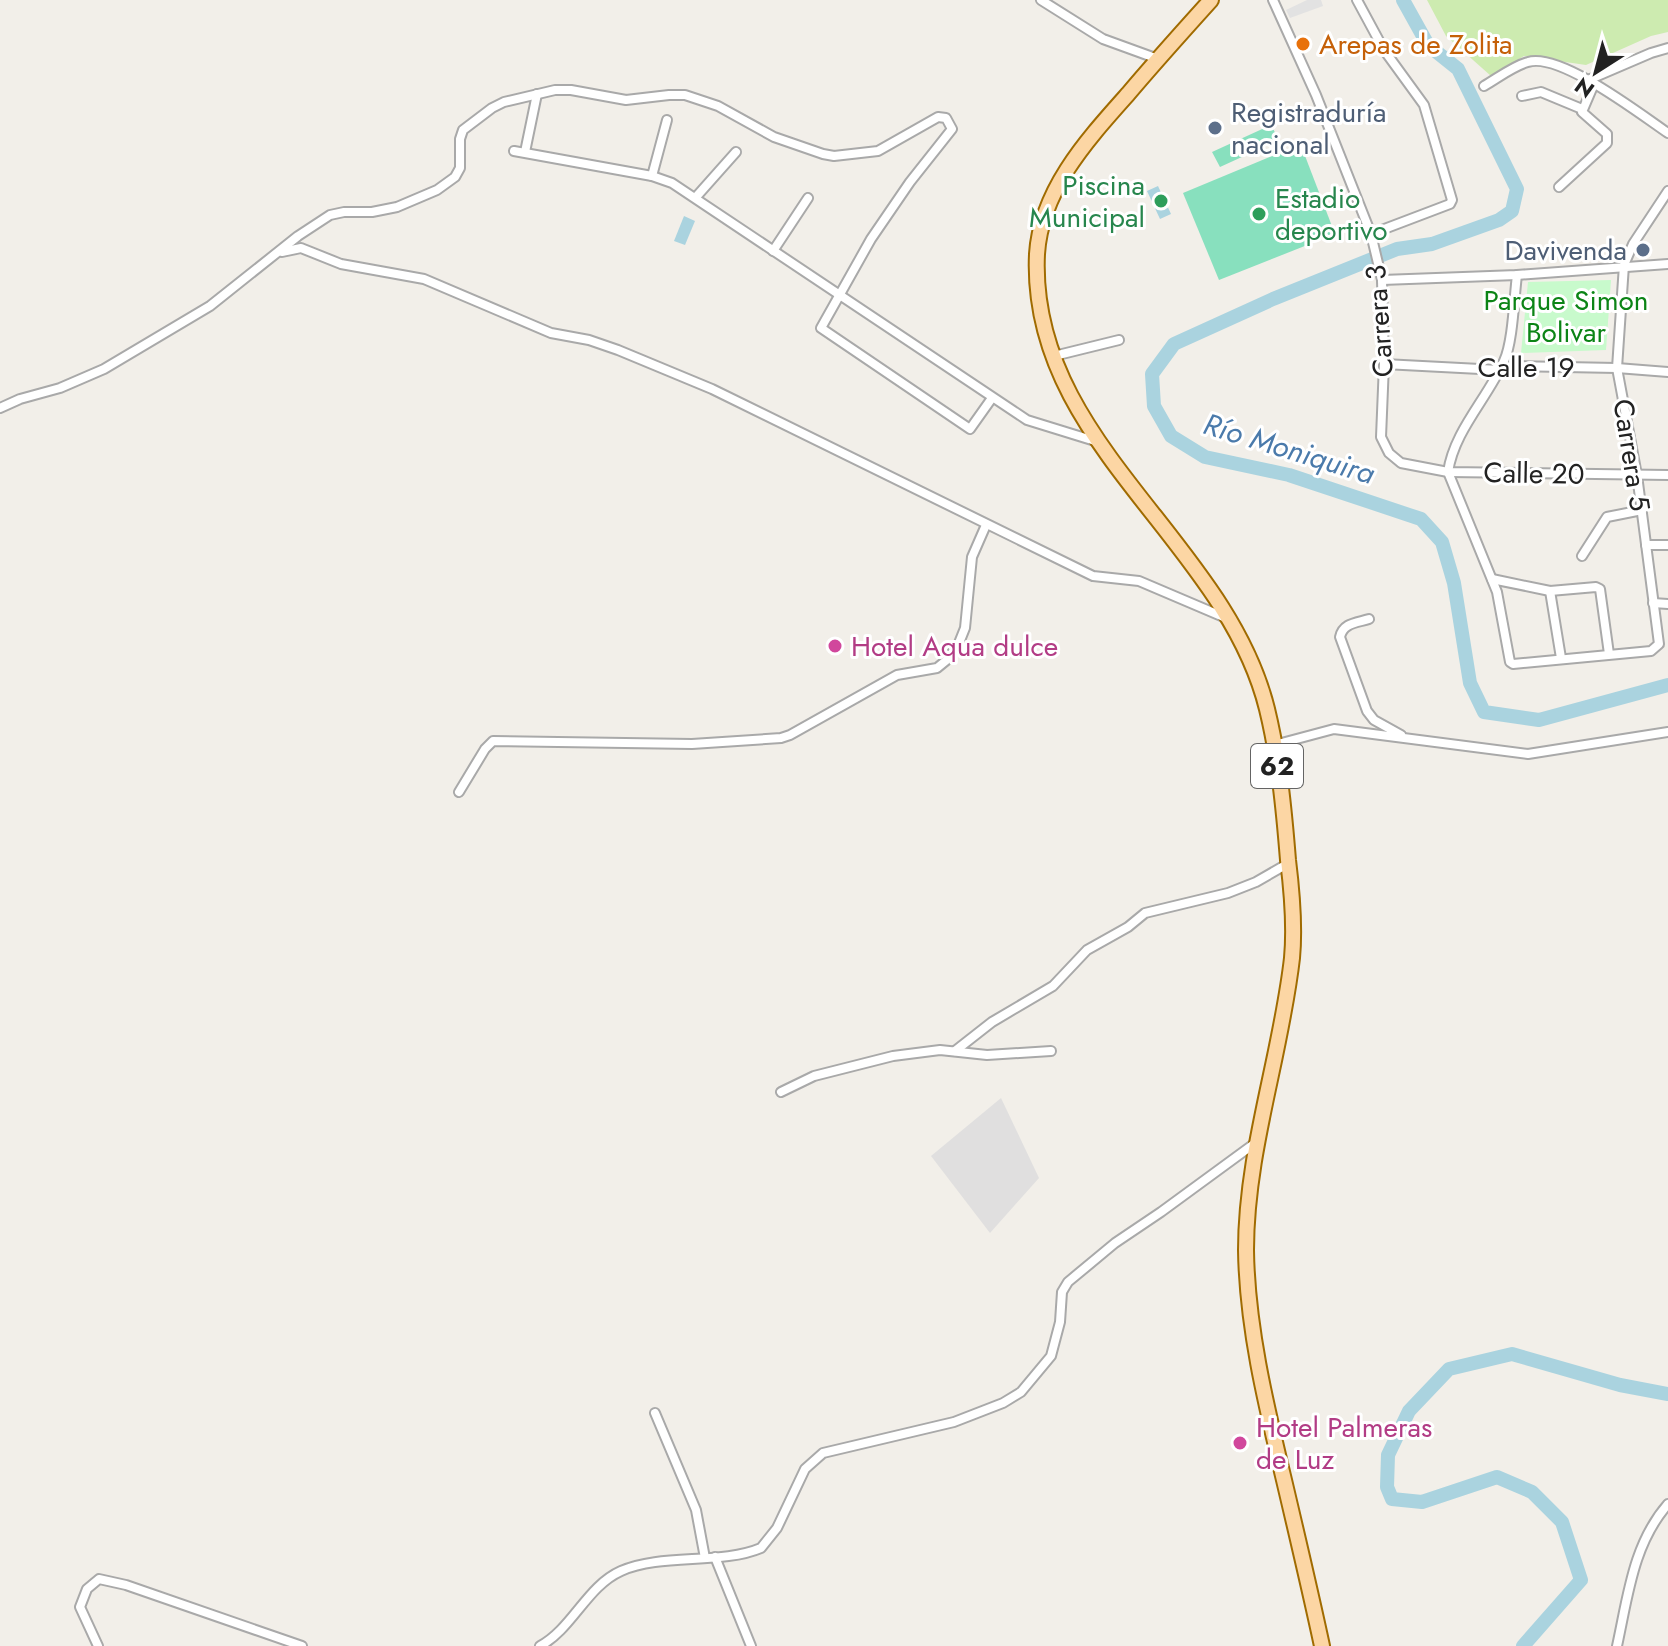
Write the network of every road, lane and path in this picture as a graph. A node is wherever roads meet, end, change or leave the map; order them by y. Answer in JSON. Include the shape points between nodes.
{"nodes":[{"id":1,"x":1041,"y":0,"type":"edge"},
{"id":2,"x":1211,"y":0,"type":"edge"},
{"id":3,"x":1273,"y":0,"type":"edge"},
{"id":4,"x":1357,"y":0,"type":"edge"},
{"id":5,"x":1668,"y":48,"type":"edge"},
{"id":6,"x":1158,"y":59,"type":"junction"},
{"id":7,"x":1591,"y":82,"type":"junction"},
{"id":8,"x":1484,"y":86,"type":"dead end"},
{"id":9,"x":537,"y":94,"type":"junction"},
{"id":10,"x":1522,"y":96,"type":"dead end"},
{"id":11,"x":1582,"y":109,"type":"junction"},
{"id":12,"x":667,"y":120,"type":"dead end"},
{"id":13,"x":1668,"y":133,"type":"edge"},
{"id":14,"x":514,"y":151,"type":"dead end"},
{"id":15,"x":525,"y":152,"type":"junction"},
{"id":16,"x":736,"y":152,"type":"dead end"},
{"id":17,"x":652,"y":176,"type":"junction"},
{"id":18,"x":1559,"y":187,"type":"dead end"},
{"id":19,"x":1668,"y":191,"type":"edge"},
{"id":20,"x":696,"y":197,"type":"junction"},
{"id":21,"x":808,"y":198,"type":"dead end"},
{"id":22,"x":1371,"y":234,"type":"junction"},
{"id":23,"x":773,"y":251,"type":"junction"},
{"id":24,"x":277,"y":254,"type":"junction"},
{"id":25,"x":1668,"y":264,"type":"edge"},
{"id":26,"x":1624,"y":265,"type":"junction"},
{"id":27,"x":1381,"y":275,"type":"junction"},
{"id":28,"x":1517,"y":275,"type":"junction"},
{"id":29,"x":841,"y":294,"type":"junction"},
{"id":30,"x":1119,"y":340,"type":"dead end"},
{"id":31,"x":1052,"y":357,"type":"junction"},
{"id":32,"x":1384,"y":364,"type":"junction"},
{"id":33,"x":1617,"y":368,"type":"junction"},
{"id":34,"x":1499,"y":370,"type":"junction"},
{"id":35,"x":1668,"y":372,"type":"edge"},
{"id":36,"x":992,"y":398,"type":"junction"},
{"id":37,"x":0,"y":408,"type":"edge"},
{"id":38,"x":1100,"y":442,"type":"junction"},
{"id":39,"x":1401,"y":463,"type":"joint"},
{"id":40,"x":1448,"y":472,"type":"junction"},
{"id":41,"x":1637,"y":475,"type":"junction"},
{"id":42,"x":1668,"y":475,"type":"edge"},
{"id":43,"x":1642,"y":510,"type":"junction"},
{"id":44,"x":986,"y":525,"type":"junction"},
{"id":45,"x":1646,"y":545,"type":"junction"},
{"id":46,"x":1668,"y":545,"type":"edge"},
{"id":47,"x":1582,"y":556,"type":"dead end"},
{"id":48,"x":1492,"y":579,"type":"junction"},
{"id":49,"x":1550,"y":591,"type":"junction"},
{"id":50,"x":1653,"y":603,"type":"junction"},
{"id":51,"x":1668,"y":604,"type":"edge"},
{"id":52,"x":1369,"y":619,"type":"dead end"},
{"id":53,"x":1232,"y":621,"type":"junction"},
{"id":54,"x":1609,"y":654,"type":"junction"},
{"id":55,"x":1561,"y":658,"type":"junction"},
{"id":56,"x":1668,"y":732,"type":"edge"},
{"id":57,"x":1408,"y":739,"type":"junction"},
{"id":58,"x":1274,"y":745,"type":"junction"},
{"id":59,"x":459,"y":792,"type":"dead end"},
{"id":60,"x":1289,"y":863,"type":"junction"},
{"id":61,"x":955,"y":1051,"type":"junction"},
{"id":62,"x":1051,"y":1051,"type":"dead end"},
{"id":63,"x":781,"y":1092,"type":"dead end"},
{"id":64,"x":1258,"y":1141,"type":"junction"},
{"id":65,"x":655,"y":1413,"type":"dead end"},
{"id":66,"x":1668,"y":1504,"type":"edge"},
{"id":67,"x":710,"y":1558,"type":"junction"},
{"id":68,"x":285,"y":1643,"type":"edge"},
{"id":69,"x":98,"y":1646,"type":"edge"},
{"id":70,"x":302,"y":1646,"type":"edge"},
{"id":71,"x":540,"y":1646,"type":"edge"},
{"id":72,"x":751,"y":1646,"type":"edge"},
{"id":73,"x":1322,"y":1646,"type":"edge"},
{"id":74,"x":1617,"y":1646,"type":"edge"}],
"edges":[{"from":1,"to":6,"type":"street","via":[[1103,39]]},
{"from":2,"to":6,"type":"main road","number":"62"},
{"from":3,"to":22,"type":"street","name":"Carrera 3"},
{"from":4,"to":22,"type":"street","via":[[1384,50],[1424,105],[1452,200]]},
{"from":5,"to":7,"type":"street"},
{"from":6,"to":31,"type":"main road","number":"62","via":[[1080,148],[1047,208],[1037,276],[1039,310]]},
{"from":7,"to":8,"type":"street","via":[[1542,61],[1528,62]]},
{"from":7,"to":11,"type":"street"},
{"from":7,"to":13,"type":"street"},
{"from":9,"to":15,"type":"street"},
{"from":9,"to":24,"type":"street","via":[[492,108],[466,126],[458,173],[437,190],[397,207],[330,215]]},
{"from":9,"to":29,"type":"street","via":[[571,90],[616,100],[677,94],[697,98],[774,137],[834,156],[878,151],[938,117],[946,118],[952,129],[871,239]]},
{"from":10,"to":11,"type":"street","via":[[1541,92]]},
{"from":11,"to":18,"type":"street","via":[[1607,134],[1607,143]]},
{"from":12,"to":17,"type":"street"},
{"from":14,"to":15,"type":"street"},
{"from":15,"to":17,"type":"street"},
{"from":16,"to":20,"type":"street"},
{"from":17,"to":20,"type":"street"},
{"from":19,"to":26,"type":"street"},
{"from":20,"to":23,"type":"street"},
{"from":21,"to":23,"type":"street"},
{"from":22,"to":27,"type":"street","name":"Carrera 3"},
{"from":23,"to":29,"type":"street"},
{"from":24,"to":37,"type":"street","via":[[210,306],[104,369]]},
{"from":24,"to":44,"type":"street","via":[[301,248],[341,264],[424,279],[551,333],[618,350],[712,389]]},
{"from":25,"to":26,"type":"street"},
{"from":26,"to":28,"type":"street"},
{"from":26,"to":33,"type":"street","name":"Carrera 5"},
{"from":27,"to":28,"type":"street"},
{"from":27,"to":32,"type":"street","name":"Carrera 3"},
{"from":28,"to":34,"type":"street","via":[[1506,356]]},
{"from":29,"to":36,"type":"street"},
{"from":29,"to":36,"type":"street","via":[[821,328],[970,429]]},
{"from":30,"to":31,"type":"street"},
{"from":31,"to":38,"type":"main road","number":"62"},
{"from":32,"to":34,"type":"street","name":"Calle 19"},
{"from":32,"to":39,"type":"street","name":"Carrera 3","via":[[1381,437]]},
{"from":33,"to":34,"type":"street","name":"Calle 19"},
{"from":33,"to":35,"type":"street","name":"Calle 19"},
{"from":33,"to":41,"type":"street","name":"Carrera 5"},
{"from":34,"to":40,"type":"street","via":[[1450,455]]},
{"from":36,"to":38,"type":"street","via":[[1027,420]]},
{"from":38,"to":53,"type":"main road","number":"62"},
{"from":39,"to":40,"type":"street","name":"Calle 20"},
{"from":40,"to":41,"type":"street","name":"Calle 20"},
{"from":40,"to":48,"type":"street"},
{"from":41,"to":42,"type":"street","name":"Calle 20"},
{"from":41,"to":43,"type":"street","name":"Carrera 5"},
{"from":43,"to":45,"type":"street","name":"Carrera 5"},
{"from":43,"to":47,"type":"street","via":[[1607,517]]},
{"from":44,"to":53,"type":"street","via":[[1093,576],[1139,581]]},
{"from":44,"to":59,"type":"street","via":[[972,557],[962,636],[937,668],[897,675],[781,738],[692,744],[493,741]]},
{"from":45,"to":46,"type":"street"},
{"from":45,"to":50,"type":"street","name":"Carrera 5"},
{"from":48,"to":49,"type":"street"},
{"from":48,"to":55,"type":"street","via":[[1511,663]]},
{"from":49,"to":54,"type":"street","via":[[1600,589]]},
{"from":49,"to":55,"type":"street"},
{"from":50,"to":51,"type":"street"},
{"from":50,"to":54,"type":"street","name":"Carrera 5","via":[[1659,644],[1651,651]]},
{"from":52,"to":57,"type":"street","via":[[1346,626],[1340,637],[1367,711]]},
{"from":53,"to":58,"type":"main road","number":"62","via":[[1259,684]]},
{"from":54,"to":55,"type":"street"},
{"from":56,"to":57,"type":"street","via":[[1528,754]]},
{"from":57,"to":58,"type":"street","via":[[1334,729]]},
{"from":58,"to":60,"type":"main road","number":"62"},
{"from":60,"to":61,"type":"street","via":[[1228,893],[1145,913],[1087,950],[1053,986]]},
{"from":60,"to":64,"type":"main road","number":"62","via":[[1293,953]]},
{"from":61,"to":62,"type":"street"},
{"from":61,"to":63,"type":"street","via":[[874,1059],[814,1076]]},
{"from":64,"to":67,"type":"street","via":[[1068,1282],[1051,1356],[1021,1392],[954,1422],[827,1450],[805,1469],[777,1528],[761,1548]]},
{"from":64,"to":73,"type":"main road","number":"62","via":[[1246,1250],[1253,1328]]},
{"from":65,"to":67,"type":"street"},
{"from":66,"to":74,"type":"street","via":[[1638,1553]]},
{"from":67,"to":71,"type":"street","via":[[616,1573]]},
{"from":67,"to":72,"type":"street"},
{"from":68,"to":69,"type":"street","via":[[99,1579],[87,1589],[80,1607]]},
{"from":68,"to":70,"type":"street"}]}
